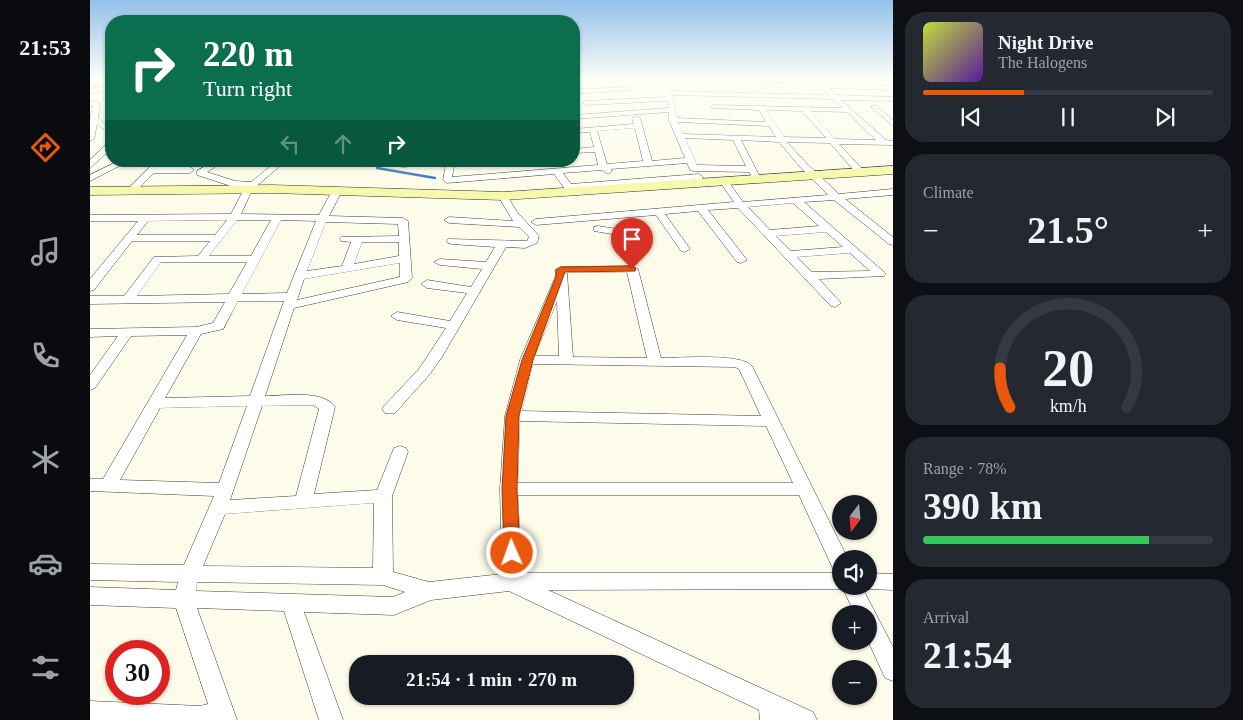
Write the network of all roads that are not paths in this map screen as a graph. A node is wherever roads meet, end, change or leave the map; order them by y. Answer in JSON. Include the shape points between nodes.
{"nodes":[{"id":1,"x":95,"y":113,"type":"edge"},
{"id":2,"x":587,"y":113,"type":"edge"},
{"id":3,"x":634,"y":113,"type":"junction"},
{"id":4,"x":639,"y":113,"type":"edge"},
{"id":5,"x":673,"y":113,"type":"edge"},
{"id":6,"x":717,"y":113,"type":"edge"},
{"id":7,"x":764,"y":113,"type":"edge"},
{"id":8,"x":807,"y":113,"type":"edge"},
{"id":9,"x":849,"y":113,"type":"edge"},
{"id":10,"x":878,"y":113,"type":"edge"},
{"id":11,"x":580,"y":116,"type":"edge"},
{"id":12,"x":588,"y":116,"type":"junction"},
{"id":13,"x":94,"y":118,"type":"junction"},
{"id":14,"x":672,"y":120,"type":"junction"},
{"id":15,"x":723,"y":122,"type":"junction"},
{"id":16,"x":893,"y":122,"type":"edge"},
{"id":17,"x":770,"y":124,"type":"junction"},
{"id":18,"x":638,"y":126,"type":"junction"},
{"id":19,"x":105,"y":128,"type":"edge"},
{"id":20,"x":593,"y":129,"type":"junction"},
{"id":21,"x":580,"y":130,"type":"edge"},
{"id":22,"x":680,"y":136,"type":"junction"},
{"id":23,"x":90,"y":138,"type":"edge"},
{"id":24,"x":736,"y":138,"type":"junction"},
{"id":25,"x":782,"y":139,"type":"junction"},
{"id":26,"x":832,"y":141,"type":"junction"},
{"id":27,"x":883,"y":142,"type":"junction"},
{"id":28,"x":893,"y":142,"type":"edge"},
{"id":29,"x":599,"y":149,"type":"junction"},
{"id":30,"x":105,"y":151,"type":"edge"},
{"id":31,"x":580,"y":151,"type":"edge"},
{"id":32,"x":648,"y":163,"type":"junction"},
{"id":33,"x":691,"y":164,"type":"junction"},
{"id":34,"x":90,"y":165,"type":"edge"},
{"id":35,"x":603,"y":166,"type":"junction"},
{"id":36,"x":113,"y":167,"type":"edge"},
{"id":37,"x":156,"y":167,"type":"edge"},
{"id":38,"x":210,"y":167,"type":"edge"},
{"id":39,"x":275,"y":167,"type":"edge"},
{"id":40,"x":448,"y":167,"type":"edge"},
{"id":41,"x":153,"y":170,"type":"junction"},
{"id":42,"x":190,"y":170,"type":"dead end"},
{"id":43,"x":556,"y":170,"type":"junction"},
{"id":44,"x":893,"y":170,"type":"edge"},
{"id":45,"x":860,"y":172,"type":"junction"},
{"id":46,"x":755,"y":174,"type":"junction"},
{"id":47,"x":810,"y":175,"type":"junction"},
{"id":48,"x":90,"y":178,"type":"edge"},
{"id":49,"x":702,"y":180,"type":"junction"},
{"id":50,"x":724,"y":182,"type":"junction"},
{"id":51,"x":618,"y":183,"type":"junction"},
{"id":52,"x":131,"y":190,"type":"junction"},
{"id":53,"x":250,"y":190,"type":"junction"},
{"id":54,"x":90,"y":191,"type":"edge"},
{"id":55,"x":893,"y":192,"type":"edge"},
{"id":56,"x":336,"y":193,"type":"junction"},
{"id":57,"x":880,"y":193,"type":"junction"},
{"id":58,"x":834,"y":196,"type":"junction"},
{"id":59,"x":90,"y":197,"type":"edge"},
{"id":60,"x":514,"y":197,"type":"junction"},
{"id":61,"x":794,"y":199,"type":"junction"},
{"id":62,"x":893,"y":202,"type":"edge"},
{"id":63,"x":740,"y":204,"type":"junction"},
{"id":64,"x":700,"y":207,"type":"junction"},
{"id":65,"x":658,"y":211,"type":"junction"},
{"id":66,"x":620,"y":214,"type":"junction"},
{"id":67,"x":90,"y":218,"type":"edge"},
{"id":68,"x":104,"y":218,"type":"junction"},
{"id":69,"x":145,"y":218,"type":"junction"},
{"id":70,"x":234,"y":218,"type":"junction"},
{"id":71,"x":278,"y":218,"type":"junction"},
{"id":72,"x":322,"y":218,"type":"junction"},
{"id":73,"x":449,"y":220,"type":"dead end"},
{"id":74,"x":536,"y":222,"type":"dead end"},
{"id":75,"x":520,"y":224,"type":"junction"},
{"id":76,"x":598,"y":229,"type":"dead end"},
{"id":77,"x":828,"y":229,"type":"junction"},
{"id":78,"x":90,"y":232,"type":"edge"},
{"id":79,"x":768,"y":233,"type":"junction"},
{"id":80,"x":129,"y":238,"type":"junction"},
{"id":81,"x":217,"y":238,"type":"junction"},
{"id":82,"x":404,"y":239,"type":"junction"},
{"id":83,"x":345,"y":240,"type":"dead end"},
{"id":84,"x":357,"y":240,"type":"junction"},
{"id":85,"x":452,"y":241,"type":"dead end"},
{"id":86,"x":893,"y":242,"type":"edge"},
{"id":87,"x":502,"y":244,"type":"junction"},
{"id":88,"x":685,"y":249,"type":"dead end"},
{"id":89,"x":853,"y":250,"type":"junction"},
{"id":90,"x":787,"y":254,"type":"junction"},
{"id":91,"x":404,"y":258,"type":"junction"},
{"id":92,"x":201,"y":259,"type":"junction"},
{"id":93,"x":254,"y":259,"type":"junction"},
{"id":94,"x":741,"y":260,"type":"dead end"},
{"id":95,"x":440,"y":262,"type":"dead end"},
{"id":96,"x":489,"y":266,"type":"junction"},
{"id":97,"x":347,"y":268,"type":"junction"},
{"id":98,"x":90,"y":270,"type":"edge"},
{"id":99,"x":103,"y":270,"type":"junction"},
{"id":100,"x":299,"y":276,"type":"junction"},
{"id":101,"x":809,"y":276,"type":"junction"},
{"id":102,"x":560,"y":277,"type":"junction"},
{"id":103,"x":427,"y":284,"type":"dead end"},
{"id":104,"x":90,"y":286,"type":"edge"},
{"id":105,"x":474,"y":291,"type":"junction"},
{"id":106,"x":128,"y":299,"type":"junction"},
{"id":107,"x":233,"y":299,"type":"junction"},
{"id":108,"x":90,"y":300,"type":"edge"},
{"id":109,"x":291,"y":301,"type":"junction"},
{"id":110,"x":835,"y":303,"type":"dead end"},
{"id":111,"x":397,"y":316,"type":"dead end"},
{"id":112,"x":454,"y":325,"type":"junction"},
{"id":113,"x":196,"y":330,"type":"junction"},
{"id":114,"x":90,"y":333,"type":"edge"},
{"id":115,"x":127,"y":333,"type":"junction"},
{"id":116,"x":527,"y":360,"type":"junction"},
{"id":117,"x":566,"y":360,"type":"junction"},
{"id":118,"x":655,"y":362,"type":"junction"},
{"id":119,"x":90,"y":385,"type":"edge"},
{"id":120,"x":256,"y":400,"type":"junction"},
{"id":121,"x":156,"y":403,"type":"junction"},
{"id":122,"x":390,"y":409,"type":"dead end"},
{"id":123,"x":513,"y":416,"type":"junction"},
{"id":124,"x":771,"y":421,"type":"junction"},
{"id":125,"x":400,"y":452,"type":"dead end"},
{"id":126,"x":90,"y":485,"type":"edge"},
{"id":127,"x":108,"y":486,"type":"junction"},
{"id":128,"x":510,"y":489,"type":"junction"},
{"id":129,"x":803,"y":489,"type":"junction"},
{"id":130,"x":226,"y":490,"type":"junction"},
{"id":131,"x":383,"y":496,"type":"junction"},
{"id":132,"x":303,"y":503,"type":"junction"},
{"id":133,"x":219,"y":508,"type":"junction"},
{"id":134,"x":834,"y":550,"type":"edge"},
{"id":135,"x":90,"y":572,"type":"edge"},
{"id":136,"x":189,"y":575,"type":"junction"},
{"id":137,"x":383,"y":577,"type":"junction"},
{"id":138,"x":832,"y":581,"type":"edge"},
{"id":139,"x":877,"y":581,"type":"edge"},
{"id":140,"x":510,"y":582,"type":"junction"},
{"id":141,"x":893,"y":582,"type":"edge"},
{"id":142,"x":435,"y":590,"type":"junction"},
{"id":143,"x":90,"y":596,"type":"edge"},
{"id":144,"x":184,"y":600,"type":"junction"},
{"id":145,"x":291,"y":603,"type":"junction"},
{"id":146,"x":877,"y":637,"type":"edge"},
{"id":147,"x":893,"y":670,"type":"edge"},
{"id":148,"x":90,"y":712,"type":"edge"},
{"id":149,"x":770,"y":712,"type":"edge"},
{"id":150,"x":224,"y":716,"type":"edge"},
{"id":151,"x":111,"y":717,"type":"edge"},
{"id":152,"x":199,"y":719,"type":"edge"},
{"id":153,"x":331,"y":720,"type":"edge"},
{"id":154,"x":805,"y":720,"type":"edge"}],
"edges":[{"from":1,"to":13,"type":"street"},
{"from":2,"to":12,"type":"street"},
{"from":3,"to":4,"type":"street"},
{"from":3,"to":12,"type":"street"},
{"from":3,"to":18,"type":"street"},
{"from":5,"to":14,"type":"street"},
{"from":6,"to":15,"type":"street"},
{"from":7,"to":17,"type":"street"},
{"from":8,"to":26,"type":"street"},
{"from":9,"to":27,"type":"street"},
{"from":10,"to":16,"type":"street"},
{"from":11,"to":12,"type":"street"},
{"from":13,"to":19,"type":"street"},
{"from":13,"to":23,"type":"street"},
{"from":14,"to":15,"type":"street"},
{"from":14,"to":22,"type":"street"},
{"from":15,"to":17,"type":"street"},
{"from":17,"to":25,"type":"street"},
{"from":18,"to":20,"type":"street"},
{"from":18,"to":32,"type":"street"},
{"from":20,"to":21,"type":"street"},
{"from":20,"to":29,"type":"street"},
{"from":22,"to":24,"type":"street"},
{"from":22,"to":33,"type":"street"},
{"from":24,"to":25,"type":"street"},
{"from":24,"to":46,"type":"street"},
{"from":25,"to":26,"type":"street"},
{"from":25,"to":47,"type":"street"},
{"from":26,"to":27,"type":"street"},
{"from":26,"to":45,"type":"street"},
{"from":27,"to":28,"type":"street"},
{"from":29,"to":31,"type":"street"},
{"from":29,"to":35,"type":"street"},
{"from":30,"to":34,"type":"street"},
{"from":32,"to":33,"type":"street"},
{"from":32,"to":35,"type":"street"},
{"from":33,"to":46,"type":"street"},
{"from":33,"to":49,"type":"street"},
{"from":35,"to":43,"type":"street"},
{"from":35,"to":51,"type":"street"},
{"from":36,"to":48,"type":"street"},
{"from":37,"to":41,"type":"street"},
{"from":38,"to":53,"type":"street","via":[[200,173]]},
{"from":39,"to":53,"type":"street"},
{"from":40,"to":43,"type":"street","via":[[447,180]]},
{"from":41,"to":42,"type":"street"},
{"from":41,"to":52,"type":"street"},
{"from":43,"to":51,"type":"street","via":[[568,187]]},
{"from":44,"to":45,"type":"street"},
{"from":45,"to":47,"type":"street"},
{"from":46,"to":47,"type":"street"},
{"from":46,"to":50,"type":"street"},
{"from":47,"to":58,"type":"street"},
{"from":49,"to":50,"type":"street"},
{"from":49,"to":51,"type":"street"},
{"from":49,"to":60,"type":"street"},
{"from":50,"to":63,"type":"street"},
{"from":52,"to":53,"type":"street"},
{"from":52,"to":54,"type":"street"},
{"from":53,"to":56,"type":"street"},
{"from":53,"to":59,"type":"street"},
{"from":53,"to":70,"type":"street"},
{"from":55,"to":57,"type":"street"},
{"from":56,"to":60,"type":"street"},
{"from":56,"to":72,"type":"street"},
{"from":57,"to":58,"type":"street"},
{"from":57,"to":62,"type":"street"},
{"from":58,"to":61,"type":"street"},
{"from":58,"to":86,"type":"street"},
{"from":60,"to":75,"type":"street"},
{"from":61,"to":63,"type":"street"},
{"from":61,"to":77,"type":"street"},
{"from":63,"to":64,"type":"street"},
{"from":63,"to":79,"type":"street"},
{"from":64,"to":65,"type":"street"},
{"from":64,"to":94,"type":"street"},
{"from":65,"to":66,"type":"street"},
{"from":65,"to":88,"type":"street"},
{"from":66,"to":74,"type":"street"},
{"from":66,"to":76,"type":"street","via":[[632,237]]},
{"from":67,"to":68,"type":"street"},
{"from":68,"to":69,"type":"street"},
{"from":68,"to":78,"type":"street"},
{"from":69,"to":70,"type":"street"},
{"from":69,"to":80,"type":"street"},
{"from":70,"to":71,"type":"street"},
{"from":70,"to":81,"type":"street"},
{"from":71,"to":72,"type":"street"},
{"from":71,"to":93,"type":"street"},
{"from":72,"to":82,"type":"street","via":[[401,220]]},
{"from":72,"to":100,"type":"street"},
{"from":73,"to":75,"type":"street"},
{"from":75,"to":87,"type":"street","via":[[534,236],[532,243]]},
{"from":77,"to":79,"type":"street"},
{"from":77,"to":89,"type":"street"},
{"from":79,"to":90,"type":"street"},
{"from":80,"to":81,"type":"street"},
{"from":80,"to":99,"type":"street"},
{"from":81,"to":92,"type":"street"},
{"from":82,"to":84,"type":"street"},
{"from":82,"to":91,"type":"street"},
{"from":83,"to":84,"type":"street"},
{"from":84,"to":97,"type":"street"},
{"from":85,"to":87,"type":"street"},
{"from":87,"to":96,"type":"street"},
{"from":89,"to":90,"type":"street"},
{"from":89,"to":101,"type":"street","via":[[880,274]]},
{"from":90,"to":101,"type":"street"},
{"from":91,"to":97,"type":"street"},
{"from":91,"to":109,"type":"street","via":[[406,278],[400,282]]},
{"from":92,"to":93,"type":"street"},
{"from":92,"to":106,"type":"street","via":[[158,260]]},
{"from":93,"to":107,"type":"street"},
{"from":95,"to":96,"type":"street"},
{"from":96,"to":105,"type":"street"},
{"from":97,"to":100,"type":"street"},
{"from":98,"to":99,"type":"street"},
{"from":99,"to":104,"type":"street"},
{"from":100,"to":109,"type":"street"},
{"from":101,"to":110,"type":"street"},
{"from":102,"to":116,"type":"street"},
{"from":102,"to":117,"type":"street"},
{"from":102,"to":118,"type":"street","via":[[561,270],[632,269]]},
{"from":103,"to":105,"type":"street"},
{"from":105,"to":112,"type":"street"},
{"from":106,"to":107,"type":"street"},
{"from":106,"to":108,"type":"street"},
{"from":107,"to":109,"type":"street"},
{"from":107,"to":113,"type":"street","via":[[218,326]]},
{"from":109,"to":120,"type":"street"},
{"from":111,"to":112,"type":"street"},
{"from":112,"to":122,"type":"street","via":[[424,372]]},
{"from":113,"to":115,"type":"street"},
{"from":113,"to":121,"type":"street"},
{"from":114,"to":115,"type":"street"},
{"from":115,"to":119,"type":"street"},
{"from":116,"to":117,"type":"street"},
{"from":116,"to":123,"type":"street"},
{"from":117,"to":118,"type":"street"},
{"from":118,"to":124,"type":"street","via":[[737,363],[745,366]]},
{"from":120,"to":121,"type":"street"},
{"from":120,"to":130,"type":"street"},
{"from":120,"to":132,"type":"street","via":[[316,400],[327,406]]},
{"from":121,"to":127,"type":"street"},
{"from":123,"to":124,"type":"street"},
{"from":123,"to":128,"type":"street"},
{"from":124,"to":129,"type":"street"},
{"from":125,"to":131,"type":"street"},
{"from":126,"to":127,"type":"street"},
{"from":127,"to":130,"type":"street"},
{"from":128,"to":129,"type":"street"},
{"from":128,"to":140,"type":"street"},
{"from":129,"to":134,"type":"street"},
{"from":130,"to":133,"type":"street"},
{"from":131,"to":132,"type":"street"},
{"from":131,"to":137,"type":"street"},
{"from":132,"to":133,"type":"street"},
{"from":133,"to":136,"type":"street"},
{"from":135,"to":136,"type":"street"},
{"from":136,"to":137,"type":"street"},
{"from":136,"to":144,"type":"street"},
{"from":137,"to":142,"type":"street"},
{"from":138,"to":140,"type":"street"},
{"from":139,"to":141,"type":"street"},
{"from":140,"to":142,"type":"street"},
{"from":140,"to":149,"type":"street"},
{"from":142,"to":145,"type":"street","via":[[394,606]]},
{"from":143,"to":144,"type":"street"},
{"from":144,"to":145,"type":"street"},
{"from":144,"to":150,"type":"street"},
{"from":145,"to":153,"type":"street"},
{"from":146,"to":147,"type":"street"},
{"from":148,"to":151,"type":"street"},
{"from":149,"to":154,"type":"street"},
{"from":150,"to":152,"type":"street"},
{"from":151,"to":152,"type":"street"}]}
